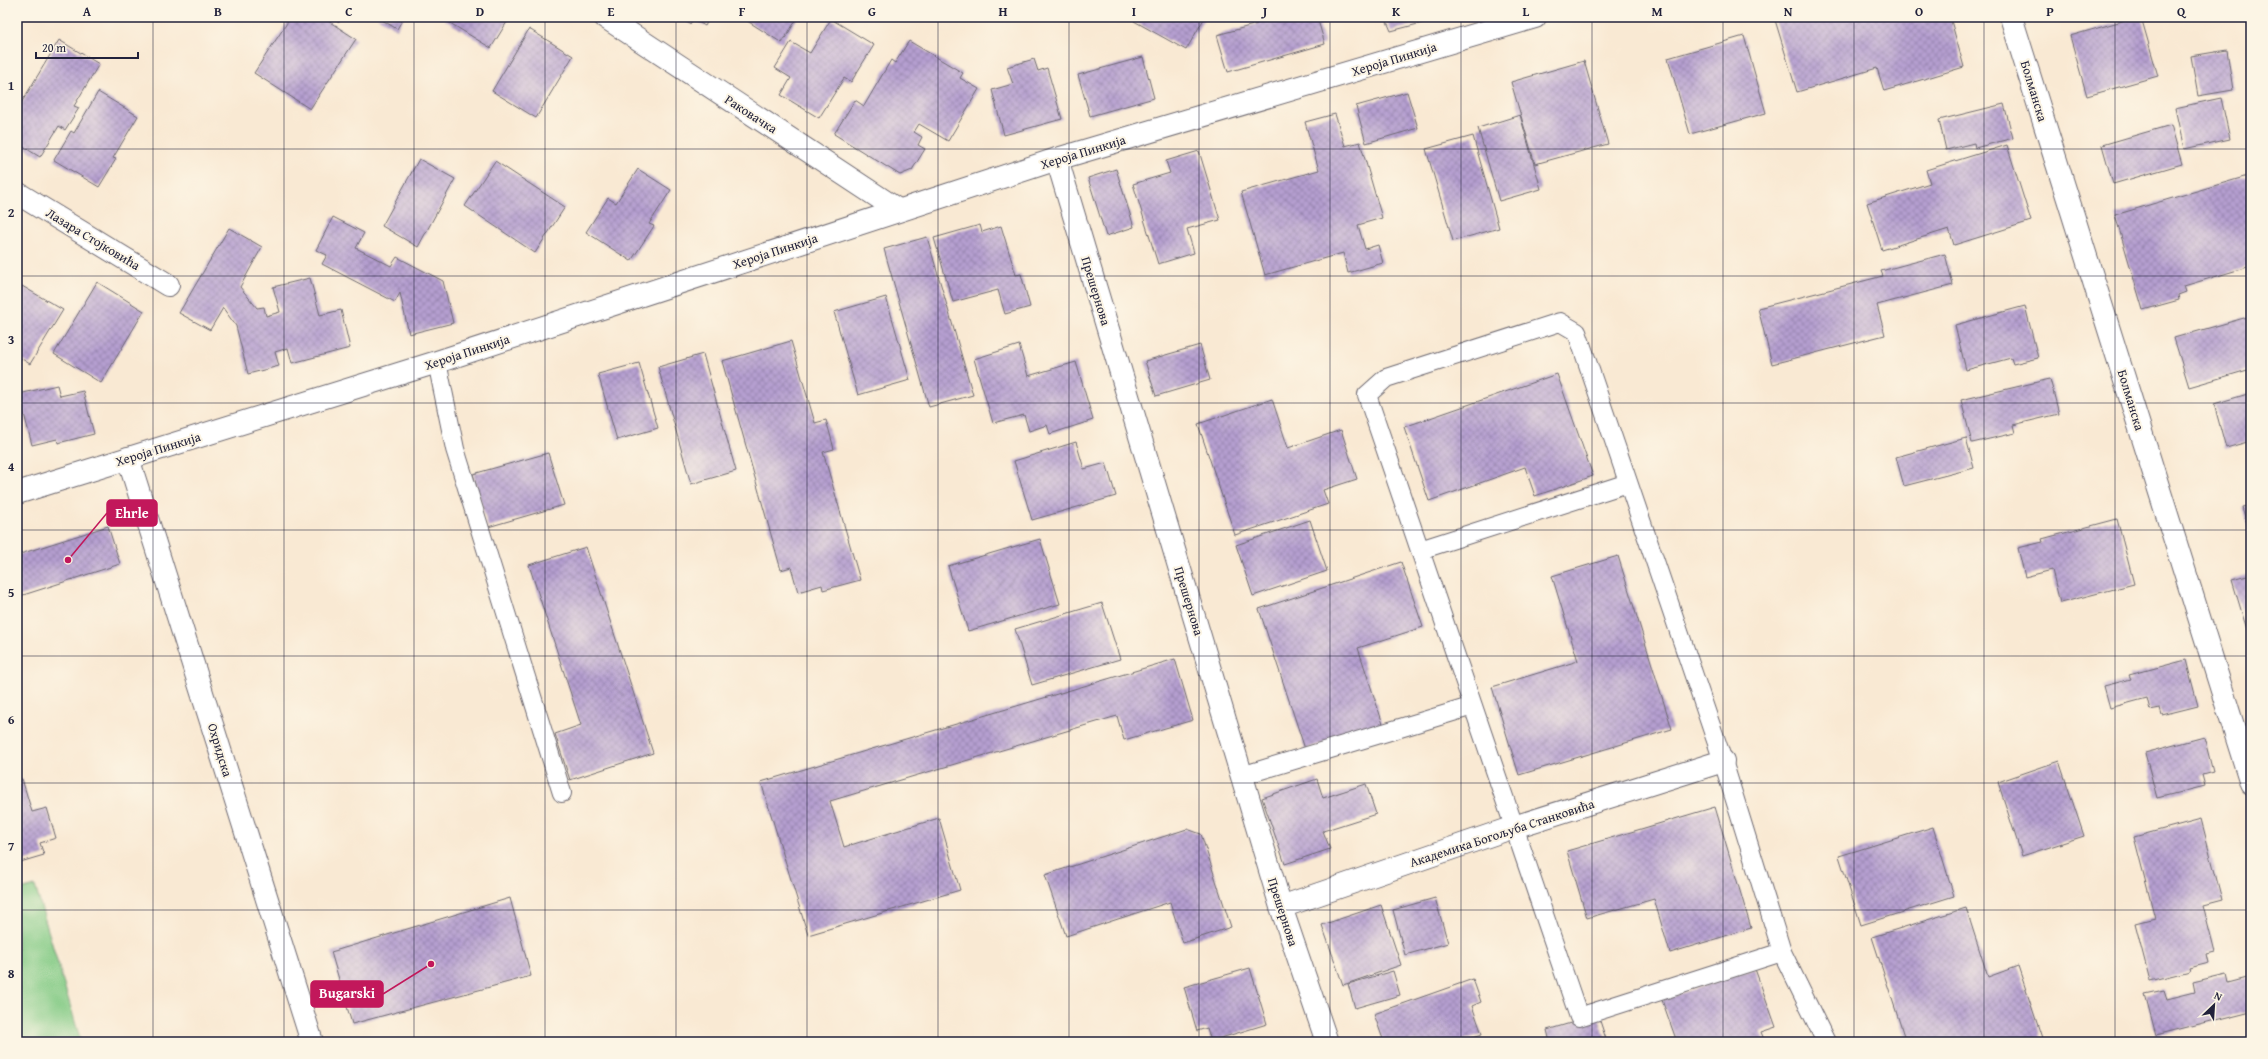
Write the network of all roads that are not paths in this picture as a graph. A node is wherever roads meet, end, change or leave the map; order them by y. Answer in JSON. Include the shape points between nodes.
{"nodes":[{"id":1,"x":605,"y":17,"type":"edge"},
{"id":2,"x":2011,"y":17,"type":"edge"},
{"id":3,"x":1522,"y":19,"type":"edge"},
{"id":4,"x":1057,"y":159,"type":"junction"},
{"id":5,"x":17,"y":193,"type":"edge"},
{"id":6,"x":898,"y":210,"type":"junction"},
{"id":7,"x":168,"y":285,"type":"dead end"},
{"id":8,"x":437,"y":362,"type":"junction"},
{"id":9,"x":128,"y":458,"type":"junction"},
{"id":10,"x":1628,"y":483,"type":"junction"},
{"id":11,"x":17,"y":493,"type":"edge"},
{"id":12,"x":1420,"y":550,"type":"junction"},
{"id":13,"x":1473,"y":706,"type":"junction"},
{"id":14,"x":1723,"y":761,"type":"junction"},
{"id":15,"x":1241,"y":776,"type":"junction"},
{"id":16,"x":2251,"y":783,"type":"edge"},
{"id":17,"x":562,"y":793,"type":"dead end"},
{"id":18,"x":1514,"y":827,"type":"junction"},
{"id":19,"x":1281,"y":907,"type":"junction"},
{"id":20,"x":1782,"y":952,"type":"junction"},
{"id":21,"x":312,"y":1042,"type":"edge"},
{"id":22,"x":1326,"y":1042,"type":"edge"},
{"id":23,"x":1826,"y":1042,"type":"edge"}],
"edges":[{"from":1,"to":6,"type":"street","name":"Раковачка"},
{"from":2,"to":16,"type":"street","name":"Болманска"},
{"from":3,"to":4,"type":"street","name":"Хероја Пинкија"},
{"from":4,"to":6,"type":"street","name":"Хероја Пинкија"},
{"from":4,"to":15,"type":"street","name":"Прешернова"},
{"from":5,"to":7,"type":"street","name":"Лазара Стојковића"},
{"from":6,"to":8,"type":"street","name":"Хероја Пинкија"},
{"from":8,"to":9,"type":"street","name":"Хероја Пинкија"},
{"from":8,"to":17,"type":"lane","via":[[455,449]]},
{"from":9,"to":11,"type":"street","name":"Хероја Пинкија"},
{"from":9,"to":21,"type":"street","name":"Охридска"},
{"from":10,"to":12,"type":"lane"},
{"from":10,"to":12,"type":"lane","via":[[1577,332],[1560,322],[1417,368],[1386,378],[1367,395]]},
{"from":10,"to":14,"type":"lane"},
{"from":12,"to":13,"type":"lane"},
{"from":13,"to":15,"type":"lane"},
{"from":13,"to":18,"type":"lane"},
{"from":14,"to":18,"type":"street","name":"Академика Богољуба Станковића"},
{"from":14,"to":20,"type":"lane"},
{"from":15,"to":19,"type":"street","name":"Прешернова"},
{"from":18,"to":19,"type":"street","name":"Академика Богољуба Станковића"},
{"from":18,"to":20,"type":"lane","via":[[1579,1017]]},
{"from":19,"to":22,"type":"street","name":"Прешернова"},
{"from":20,"to":23,"type":"lane"}]}
